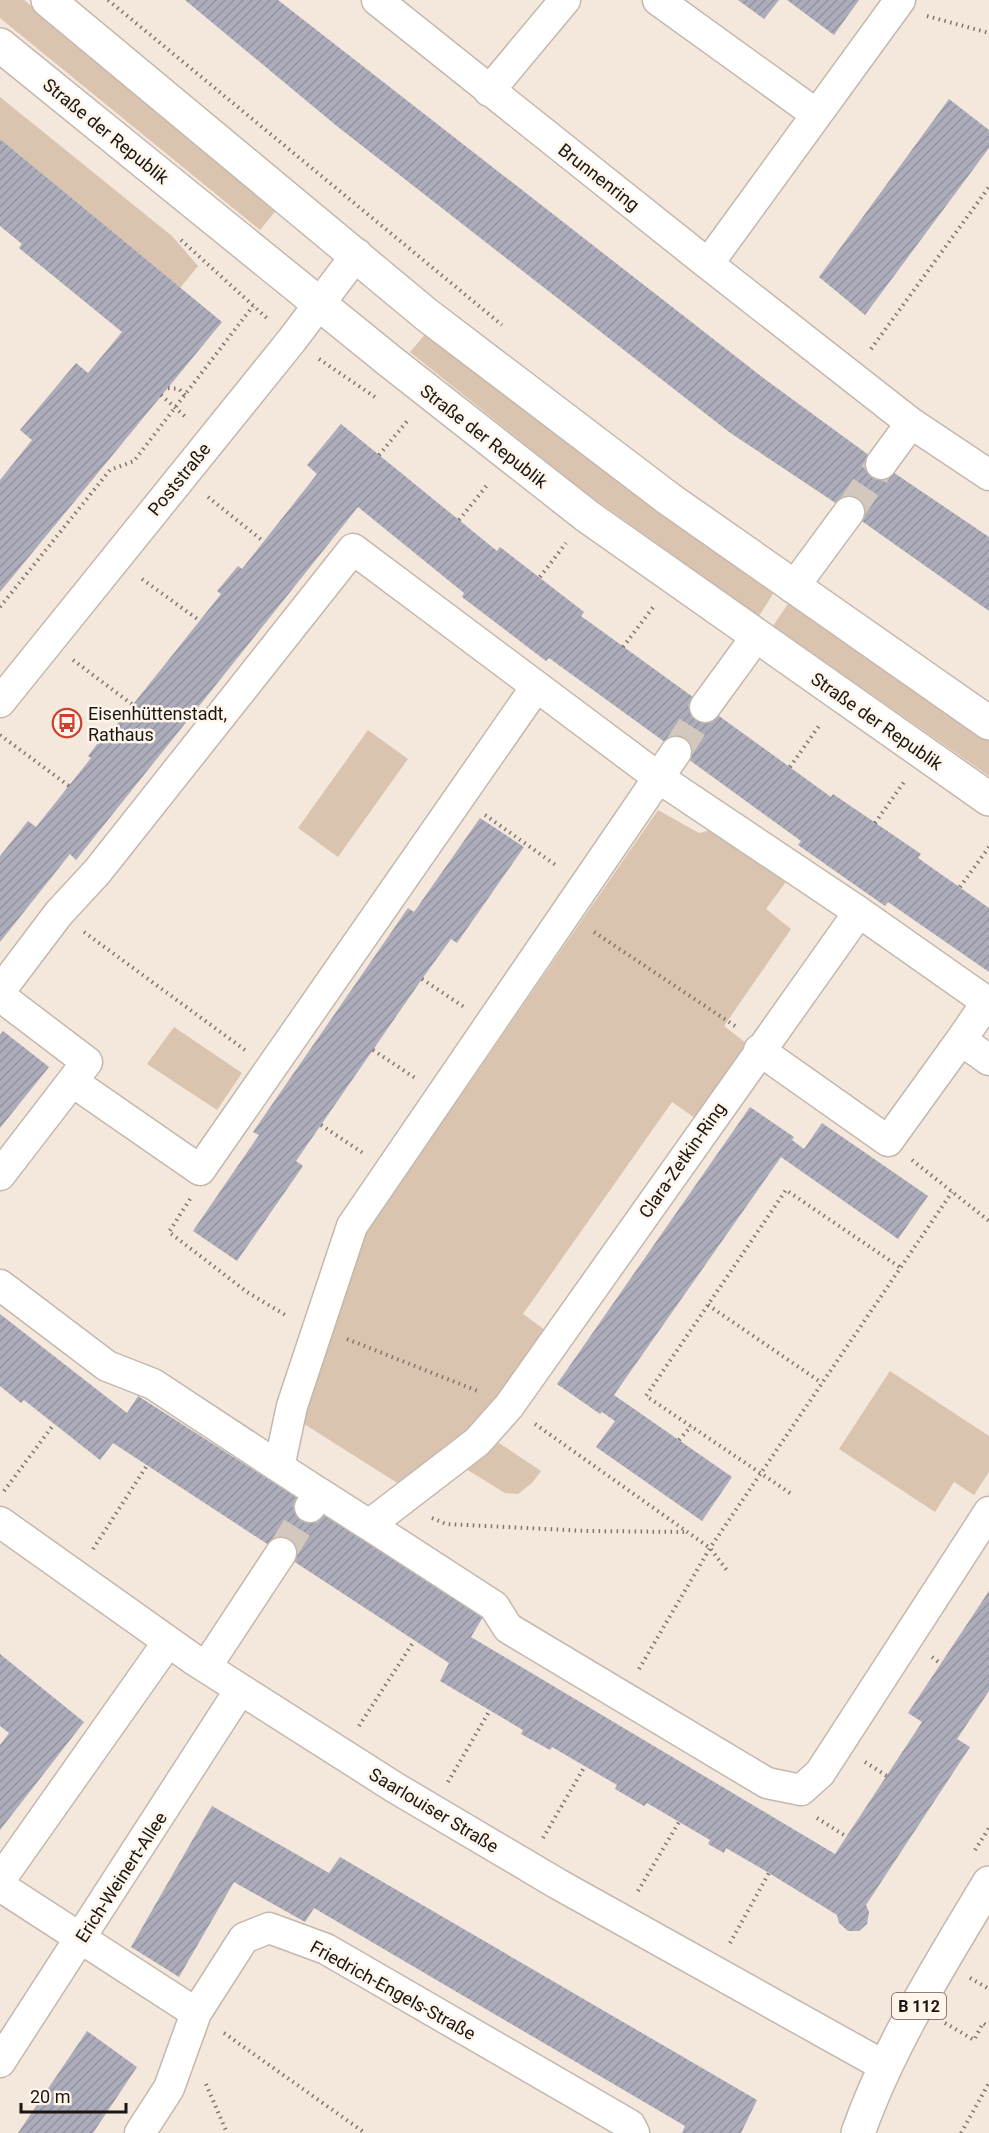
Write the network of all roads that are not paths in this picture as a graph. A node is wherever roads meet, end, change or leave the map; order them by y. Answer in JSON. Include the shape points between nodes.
{"nodes":[{"id":1,"x":48,"y":0,"type":"edge"},
{"id":2,"x":377,"y":0,"type":"edge"},
{"id":3,"x":565,"y":0,"type":"edge"},
{"id":4,"x":658,"y":0,"type":"edge"},
{"id":5,"x":897,"y":3,"type":"edge"},
{"id":6,"x":0,"y":45,"type":"edge"},
{"id":7,"x":489,"y":91,"type":"junction"},
{"id":8,"x":816,"y":114,"type":"junction"},
{"id":9,"x":357,"y":254,"type":"junction"},
{"id":10,"x":708,"y":264,"type":"junction"},
{"id":11,"x":320,"y":304,"type":"junction"},
{"id":12,"x":911,"y":423,"type":"junction"},
{"id":13,"x":881,"y":464,"type":"tunnel mouth"},
{"id":14,"x":989,"y":475,"type":"edge"},
{"id":15,"x":849,"y":512,"type":"tunnel mouth"},
{"id":16,"x":793,"y":588,"type":"junction"},
{"id":17,"x":756,"y":637,"type":"junction"},
{"id":18,"x":536,"y":687,"type":"junction"},
{"id":19,"x":0,"y":702,"type":"edge"},
{"id":20,"x":705,"y":707,"type":"tunnel mouth"},
{"id":21,"x":989,"y":723,"type":"edge"},
{"id":22,"x":676,"y":752,"type":"tunnel mouth"},
{"id":23,"x":659,"y":778,"type":"junction"},
{"id":24,"x":989,"y":799,"type":"edge"},
{"id":25,"x":858,"y":912,"type":"junction"},
{"id":26,"x":0,"y":991,"type":"edge"},
{"id":27,"x":0,"y":996,"type":"edge"},
{"id":28,"x":961,"y":1040,"type":"junction"},
{"id":29,"x":761,"y":1048,"type":"junction"},
{"id":30,"x":989,"y":1060,"type":"edge"},
{"id":31,"x":73,"y":1082,"type":"junction"},
{"id":32,"x":0,"y":1175,"type":"edge"},
{"id":33,"x":0,"y":1285,"type":"edge"},
{"id":34,"x":279,"y":1467,"type":"junction"},
{"id":35,"x":989,"y":1512,"type":"edge"},
{"id":36,"x":0,"y":1522,"type":"edge"},
{"id":37,"x":369,"y":1525,"type":"junction"},
{"id":38,"x":280,"y":1553,"type":"tunnel mouth"},
{"id":39,"x":168,"y":1642,"type":"junction"},
{"id":40,"x":206,"y":1667,"type":"junction"},
{"id":41,"x":240,"y":1690,"type":"junction"},
{"id":42,"x":0,"y":1880,"type":"edge"},
{"id":43,"x":989,"y":1883,"type":"edge"},
{"id":44,"x":0,"y":1886,"type":"edge"},
{"id":45,"x":82,"y":1938,"type":"junction"},
{"id":46,"x":196,"y":2013,"type":"junction"},
{"id":47,"x":0,"y":2062,"type":"edge"},
{"id":48,"x":886,"y":2067,"type":"junction"},
{"id":49,"x":632,"y":2129,"type":"edge"},
{"id":50,"x":140,"y":2133,"type":"edge"},
{"id":51,"x":858,"y":2133,"type":"edge"}],
"edges":[{"from":1,"to":9,"type":"street"},
{"from":2,"to":7,"type":"street","name":"Brunnenring"},
{"from":3,"to":7,"type":"street"},
{"from":4,"to":8,"type":"street"},
{"from":5,"to":8,"type":"street"},
{"from":6,"to":11,"type":"street","name":"Straße der Republik"},
{"from":7,"to":10,"type":"street","name":"Brunnenring"},
{"from":8,"to":10,"type":"street"},
{"from":9,"to":11,"type":"street","name":"Poststraße"},
{"from":9,"to":16,"type":"street","via":[[427,315]]},
{"from":10,"to":12,"type":"street","name":"Brunnenring"},
{"from":11,"to":17,"type":"street","name":"Straße der Republik","via":[[586,516]]},
{"from":11,"to":19,"type":"street","name":"Poststraße"},
{"from":12,"to":13,"type":"street"},
{"from":12,"to":14,"type":"street","name":"Brunnenring"},
{"from":15,"to":16,"type":"street"},
{"from":16,"to":21,"type":"street"},
{"from":17,"to":20,"type":"street"},
{"from":17,"to":24,"type":"street","name":"Straße der Republik"},
{"from":18,"to":23,"type":"street"},
{"from":18,"to":26,"type":"street","via":[[353,549]]},
{"from":18,"to":31,"type":"street","via":[[200,1170]]},
{"from":22,"to":23,"type":"street"},
{"from":23,"to":25,"type":"street"},
{"from":23,"to":34,"type":"street","via":[[352,1226],[292,1406]]},
{"from":25,"to":28,"type":"street","via":[[987,1002]]},
{"from":25,"to":29,"type":"street","name":"Clara-Zetkin-Ring"},
{"from":27,"to":31,"type":"street","via":[[87,1062]]},
{"from":28,"to":29,"type":"street","via":[[888,1141]]},
{"from":28,"to":30,"type":"street"},
{"from":29,"to":37,"type":"street","name":"Clara-Zetkin-Ring","via":[[509,1406],[477,1442]]},
{"from":31,"to":32,"type":"street"},
{"from":33,"to":34,"type":"street","via":[[107,1366],[153,1384]]},
{"from":34,"to":37,"type":"street","via":[[315,1500]]},
{"from":35,"to":37,"type":"street","via":[[820,1773],[801,1790],[767,1783],[622,1698],[508,1628],[494,1606]]},
{"from":36,"to":39,"type":"street","name":"Saarlouiser Straße"},
{"from":38,"to":40,"type":"street"},
{"from":39,"to":40,"type":"street","name":"Saarlouiser Straße"},
{"from":39,"to":42,"type":"street"},
{"from":40,"to":41,"type":"street","name":"Saarlouiser Straße"},
{"from":41,"to":45,"type":"street","name":"Erich-Weinert-Allee"},
{"from":41,"to":48,"type":"street","name":"Saarlouiser Straße","via":[[526,1865]]},
{"from":43,"to":48,"type":"street","number":"B 112"},
{"from":44,"to":45,"type":"street"},
{"from":45,"to":46,"type":"street"},
{"from":45,"to":47,"type":"street","name":"Erich-Weinert-Allee"},
{"from":46,"to":49,"type":"street","name":"Friedrich-Engels-Straße","via":[[244,1938],[270,1928],[326,1949]]},
{"from":46,"to":50,"type":"street","name":"Friedrich-Engels-Straße","via":[[169,2088]]},
{"from":48,"to":51,"type":"street","number":"B 112"}]}
